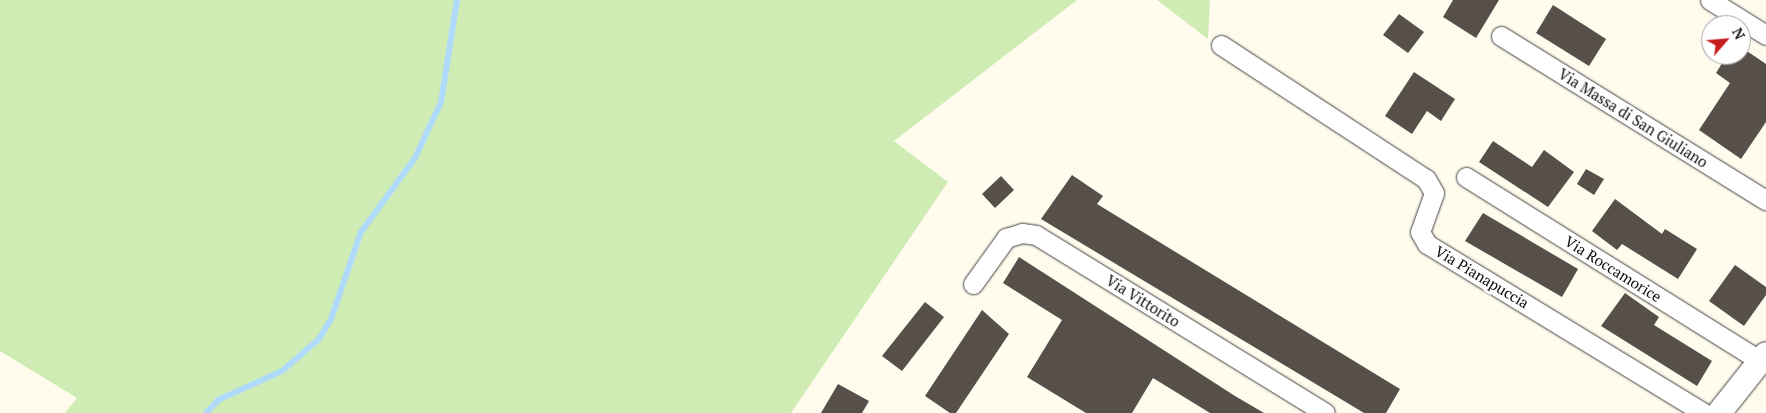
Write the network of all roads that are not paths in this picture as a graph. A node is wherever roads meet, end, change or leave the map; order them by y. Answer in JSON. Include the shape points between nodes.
{"nodes":[{"id":1,"x":1710,"y":0,"type":"edge"},
{"id":2,"x":1766,"y":35,"type":"edge"},
{"id":3,"x":1501,"y":36,"type":"dead end"},
{"id":4,"x":1221,"y":45,"type":"dead end"},
{"id":5,"x":1466,"y":177,"type":"dead end"},
{"id":6,"x":1766,"y":200,"type":"edge"},
{"id":7,"x":973,"y":284,"type":"dead end"},
{"id":8,"x":1763,"y":358,"type":"edge"},
{"id":9,"x":1325,"y":413,"type":"edge"},
{"id":10,"x":1704,"y":413,"type":"edge"},
{"id":11,"x":1719,"y":413,"type":"edge"}],
"edges":[{"from":1,"to":2,"type":"street"},
{"from":3,"to":6,"type":"street","name":"Via Massa di San Giuliano"},
{"from":4,"to":10,"type":"street","name":"Via Pianapuccia","via":[[1426,179],[1434,193],[1421,227],[1423,241]]},
{"from":5,"to":8,"type":"street","name":"Via Roccamorice"},
{"from":7,"to":9,"type":"street","name":"Via Vittorito","via":[[1006,238],[1022,233],[1036,235]]},
{"from":8,"to":11,"type":"street"}]}
